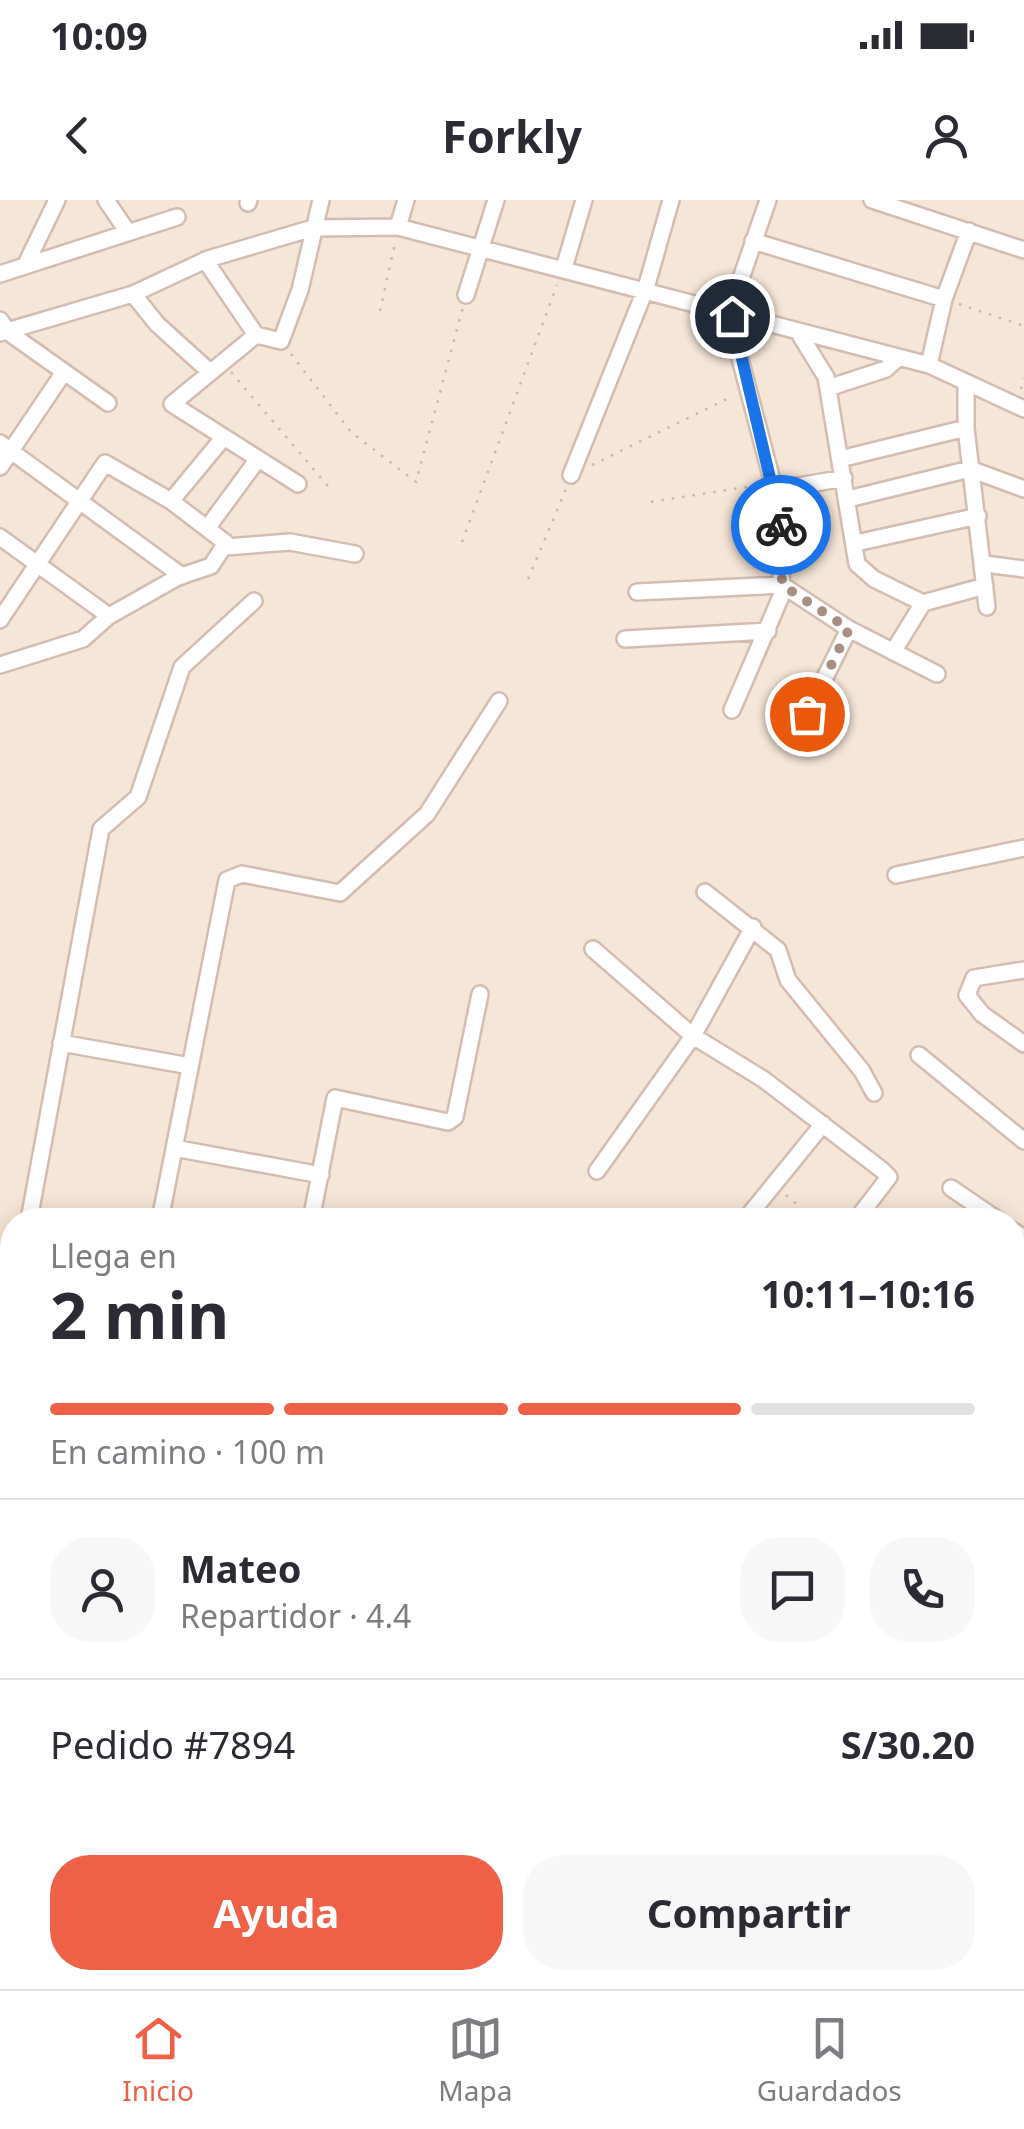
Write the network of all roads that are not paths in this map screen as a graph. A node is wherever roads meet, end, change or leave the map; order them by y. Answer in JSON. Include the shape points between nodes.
{"nodes":[{"id":1,"x":57,"y":200,"type":"edge"},
{"id":2,"x":106,"y":200,"type":"edge"},
{"id":3,"x":321,"y":200,"type":"edge"},
{"id":4,"x":406,"y":200,"type":"edge"},
{"id":5,"x":496,"y":200,"type":"edge"},
{"id":6,"x":584,"y":200,"type":"edge"},
{"id":7,"x":671,"y":200,"type":"edge"},
{"id":8,"x":768,"y":200,"type":"edge"},
{"id":9,"x":872,"y":200,"type":"edge"},
{"id":10,"x":177,"y":217,"type":"dead end"},
{"id":11,"x":313,"y":228,"type":"junction"},
{"id":12,"x":127,"y":231,"type":"junction"},
{"id":13,"x":970,"y":232,"type":"junction"},
{"id":14,"x":396,"y":235,"type":"junction"},
{"id":15,"x":753,"y":241,"type":"junction"},
{"id":16,"x":480,"y":249,"type":"junction"},
{"id":17,"x":1024,"y":250,"type":"edge"},
{"id":18,"x":205,"y":260,"type":"junction"},
{"id":19,"x":25,"y":266,"type":"junction"},
{"id":20,"x":564,"y":268,"type":"junction"},
{"id":21,"x":0,"y":274,"type":"edge"},
{"id":22,"x":646,"y":288,"type":"junction"},
{"id":23,"x":133,"y":294,"type":"junction"},
{"id":24,"x":944,"y":299,"type":"junction"},
{"id":25,"x":464,"y":302,"type":"road end"},
{"id":26,"x":732,"y":316,"type":"junction"},
{"id":27,"x":3,"y":328,"type":"edge"},
{"id":28,"x":256,"y":335,"type":"junction"},
{"id":29,"x":800,"y":335,"type":"junction"},
{"id":30,"x":898,"y":358,"type":"junction"},
{"id":31,"x":929,"y":365,"type":"junction"},
{"id":32,"x":217,"y":368,"type":"junction"},
{"id":33,"x":64,"y":372,"type":"junction"},
{"id":34,"x":966,"y":384,"type":"junction"},
{"id":35,"x":828,"y":388,"type":"junction"},
{"id":36,"x":108,"y":403,"type":"dead end"},
{"id":37,"x":1024,"y":408,"type":"edge"},
{"id":38,"x":966,"y":428,"type":"junction"},
{"id":39,"x":224,"y":437,"type":"junction"},
{"id":40,"x":5,"y":448,"type":"edge"},
{"id":41,"x":840,"y":458,"type":"junction"},
{"id":42,"x":258,"y":459,"type":"junction"},
{"id":43,"x":0,"y":467,"type":"edge"},
{"id":44,"x":970,"y":468,"type":"junction"},
{"id":45,"x":572,"y":476,"type":"road end"},
{"id":46,"x":844,"y":478,"type":"junction"},
{"id":47,"x":298,"y":484,"type":"dead end"},
{"id":48,"x":768,"y":488,"type":"junction"},
{"id":49,"x":1024,"y":489,"type":"edge"},
{"id":50,"x":848,"y":499,"type":"junction"},
{"id":51,"x":77,"y":500,"type":"junction"},
{"id":52,"x":171,"y":501,"type":"junction"},
{"id":53,"x":978,"y":516,"type":"junction"},
{"id":54,"x":208,"y":527,"type":"junction"},
{"id":55,"x":0,"y":537,"type":"edge"},
{"id":56,"x":856,"y":543,"type":"junction"},
{"id":57,"x":226,"y":548,"type":"junction"},
{"id":58,"x":355,"y":554,"type":"dead end"},
{"id":59,"x":36,"y":562,"type":"junction"},
{"id":60,"x":985,"y":564,"type":"junction"},
{"id":61,"x":1024,"y":569,"type":"edge"},
{"id":62,"x":182,"y":576,"type":"junction"},
{"id":63,"x":782,"y":585,"type":"junction"},
{"id":64,"x":986,"y":586,"type":"junction"},
{"id":65,"x":637,"y":592,"type":"dead end"},
{"id":66,"x":254,"y":600,"type":"dead end"},
{"id":67,"x":923,"y":603,"type":"junction"},
{"id":68,"x":987,"y":608,"type":"dead end"},
{"id":69,"x":109,"y":616,"type":"junction"},
{"id":70,"x":0,"y":620,"type":"edge"},
{"id":71,"x":849,"y":629,"type":"junction"},
{"id":72,"x":768,"y":631,"type":"junction"},
{"id":73,"x":625,"y":640,"type":"dead end"},
{"id":74,"x":894,"y":652,"type":"junction"},
{"id":75,"x":0,"y":665,"type":"edge"},
{"id":76,"x":937,"y":674,"type":"dead end"},
{"id":77,"x":499,"y":701,"type":"dead end"},
{"id":78,"x":732,"y":710,"type":"dead end"},
{"id":79,"x":793,"y":742,"type":"dead end"},
{"id":80,"x":1024,"y":848,"type":"edge"},
{"id":81,"x":896,"y":875,"type":"dead end"},
{"id":82,"x":705,"y":892,"type":"dead end"},
{"id":83,"x":754,"y":927,"type":"junction"},
{"id":84,"x":593,"y":949,"type":"dead end"},
{"id":85,"x":1024,"y":970,"type":"edge"},
{"id":86,"x":480,"y":994,"type":"dead end"},
{"id":87,"x":693,"y":1036,"type":"junction"},
{"id":88,"x":61,"y":1043,"type":"junction"},
{"id":89,"x":1024,"y":1044,"type":"edge"},
{"id":90,"x":920,"y":1054,"type":"dead end"},
{"id":91,"x":190,"y":1066,"type":"junction"},
{"id":92,"x":874,"y":1093,"type":"dead end"},
{"id":93,"x":823,"y":1124,"type":"junction"},
{"id":94,"x":1024,"y":1141,"type":"edge"},
{"id":95,"x":174,"y":1148,"type":"junction"},
{"id":96,"x":597,"y":1171,"type":"dead end"},
{"id":97,"x":320,"y":1175,"type":"junction"},
{"id":98,"x":952,"y":1188,"type":"dead end"},
{"id":99,"x":31,"y":1208,"type":"edge"},
{"id":100,"x":162,"y":1208,"type":"edge"},
{"id":101,"x":313,"y":1208,"type":"edge"},
{"id":102,"x":754,"y":1208,"type":"edge"},
{"id":103,"x":865,"y":1208,"type":"edge"},
{"id":104,"x":981,"y":1208,"type":"edge"}],
"edges":[{"from":1,"to":19,"type":"street"},
{"from":2,"to":12,"type":"street"},
{"from":3,"to":11,"type":"street"},
{"from":4,"to":14,"type":"street"},
{"from":5,"to":16,"type":"street"},
{"from":6,"to":20,"type":"street"},
{"from":7,"to":22,"type":"street"},
{"from":8,"to":15,"type":"street"},
{"from":9,"to":13,"type":"street"},
{"from":10,"to":12,"type":"street"},
{"from":11,"to":14,"type":"street"},
{"from":11,"to":18,"type":"street"},
{"from":11,"to":28,"type":"street","via":[[281,341]]},
{"from":12,"to":19,"type":"street"},
{"from":13,"to":17,"type":"street"},
{"from":13,"to":24,"type":"street"},
{"from":14,"to":16,"type":"street"},
{"from":15,"to":24,"type":"street"},
{"from":15,"to":26,"type":"street"},
{"from":16,"to":20,"type":"street"},
{"from":16,"to":25,"type":"street"},
{"from":18,"to":23,"type":"street"},
{"from":18,"to":28,"type":"street"},
{"from":19,"to":21,"type":"street"},
{"from":20,"to":22,"type":"street"},
{"from":22,"to":26,"type":"street"},
{"from":22,"to":45,"type":"street"},
{"from":23,"to":27,"type":"street"},
{"from":23,"to":32,"type":"street","via":[[157,324]]},
{"from":24,"to":31,"type":"street"},
{"from":26,"to":29,"type":"street"},
{"from":26,"to":48,"type":"street"},
{"from":27,"to":33,"type":"street"},
{"from":28,"to":32,"type":"street"},
{"from":29,"to":30,"type":"street"},
{"from":29,"to":35,"type":"street","via":[[823,367]]},
{"from":30,"to":31,"type":"street"},
{"from":30,"to":35,"type":"street","via":[[886,369]]},
{"from":31,"to":34,"type":"street"},
{"from":32,"to":39,"type":"street","via":[[172,404]]},
{"from":33,"to":36,"type":"street"},
{"from":33,"to":40,"type":"street"},
{"from":34,"to":37,"type":"street"},
{"from":34,"to":38,"type":"street"},
{"from":35,"to":41,"type":"street"},
{"from":38,"to":41,"type":"street"},
{"from":38,"to":44,"type":"street"},
{"from":39,"to":42,"type":"street"},
{"from":39,"to":52,"type":"street"},
{"from":40,"to":43,"type":"street"},
{"from":40,"to":51,"type":"street"},
{"from":41,"to":46,"type":"street"},
{"from":42,"to":47,"type":"street"},
{"from":42,"to":54,"type":"street"},
{"from":44,"to":49,"type":"street"},
{"from":44,"to":50,"type":"street"},
{"from":44,"to":53,"type":"street"},
{"from":46,"to":48,"type":"street"},
{"from":46,"to":50,"type":"street"},
{"from":48,"to":63,"type":"street"},
{"from":50,"to":56,"type":"street"},
{"from":51,"to":52,"type":"street","via":[[109,463]]},
{"from":51,"to":59,"type":"street"},
{"from":51,"to":62,"type":"street"},
{"from":52,"to":54,"type":"street"},
{"from":53,"to":56,"type":"street"},
{"from":53,"to":60,"type":"street"},
{"from":54,"to":57,"type":"street"},
{"from":55,"to":59,"type":"street"},
{"from":56,"to":67,"type":"street","via":[[857,564],[865,572]]},
{"from":57,"to":58,"type":"street","via":[[290,542]]},
{"from":57,"to":62,"type":"street","via":[[212,566]]},
{"from":59,"to":69,"type":"street"},
{"from":59,"to":70,"type":"street"},
{"from":60,"to":61,"type":"street"},
{"from":60,"to":64,"type":"street"},
{"from":62,"to":69,"type":"street"},
{"from":63,"to":65,"type":"street"},
{"from":63,"to":71,"type":"street"},
{"from":63,"to":72,"type":"street"},
{"from":64,"to":67,"type":"street"},
{"from":64,"to":68,"type":"street"},
{"from":66,"to":88,"type":"street","via":[[174,678],[138,796],[101,829]]},
{"from":67,"to":74,"type":"street"},
{"from":69,"to":75,"type":"street","via":[[76,642]]},
{"from":71,"to":74,"type":"street"},
{"from":71,"to":79,"type":"street"},
{"from":72,"to":73,"type":"street"},
{"from":72,"to":78,"type":"street"},
{"from":74,"to":76,"type":"street"},
{"from":77,"to":91,"type":"street","via":[[427,814],[340,893],[242,874],[227,880]]},
{"from":80,"to":81,"type":"street"},
{"from":82,"to":83,"type":"street"},
{"from":83,"to":87,"type":"street"},
{"from":83,"to":92,"type":"street","via":[[778,950],[788,980]]},
{"from":84,"to":87,"type":"street"},
{"from":85,"to":89,"type":"street","via":[[974,978],[967,995]]},
{"from":86,"to":97,"type":"street","via":[[454,1120],[335,1098]]},
{"from":87,"to":93,"type":"street"},
{"from":87,"to":96,"type":"street"},
{"from":88,"to":91,"type":"street"},
{"from":88,"to":99,"type":"street"},
{"from":90,"to":94,"type":"street"},
{"from":91,"to":95,"type":"street"},
{"from":93,"to":102,"type":"street"},
{"from":93,"to":103,"type":"street","via":[[889,1177]]},
{"from":95,"to":97,"type":"street"},
{"from":95,"to":100,"type":"street"},
{"from":97,"to":101,"type":"street"},
{"from":98,"to":104,"type":"street"}]}
